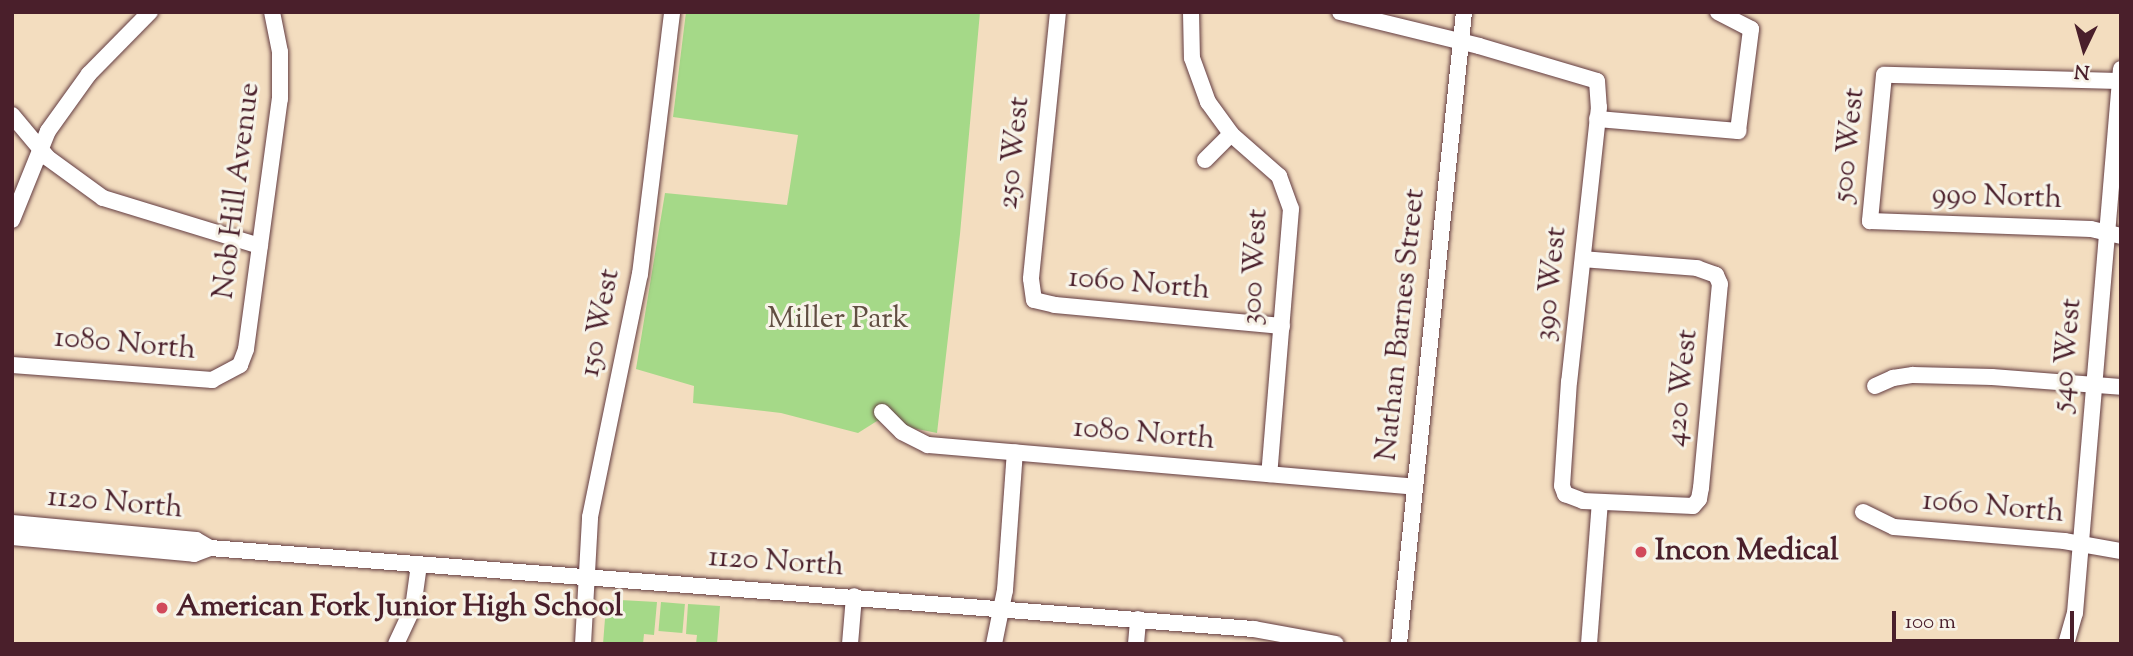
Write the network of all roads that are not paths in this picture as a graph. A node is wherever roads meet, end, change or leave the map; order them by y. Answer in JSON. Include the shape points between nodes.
{"nodes":[{"id":1,"x":126,"y":12,"type":"edge"},
{"id":2,"x":272,"y":12,"type":"edge"},
{"id":3,"x":672,"y":12,"type":"edge"},
{"id":4,"x":1058,"y":12,"type":"edge"},
{"id":5,"x":1191,"y":12,"type":"edge"},
{"id":6,"x":1340,"y":12,"type":"edge"},
{"id":7,"x":1464,"y":12,"type":"edge"},
{"id":8,"x":1718,"y":12,"type":"edge"},
{"id":9,"x":144,"y":18,"type":"edge"},
{"id":10,"x":1462,"y":43,"type":"junction"},
{"id":11,"x":2120,"y":75,"type":"edge"},
{"id":12,"x":12,"y":115,"type":"edge"},
{"id":13,"x":1597,"y":119,"type":"junction"},
{"id":14,"x":1231,"y":134,"type":"junction"},
{"id":15,"x":39,"y":148,"type":"junction"},
{"id":16,"x":1205,"y":160,"type":"dead end"},
{"id":17,"x":12,"y":220,"type":"edge"},
{"id":18,"x":1870,"y":221,"type":"joint"},
{"id":19,"x":2114,"y":234,"type":"edge"},
{"id":20,"x":260,"y":246,"type":"junction"},
{"id":21,"x":1583,"y":259,"type":"junction"},
{"id":22,"x":1034,"y":300,"type":"joint"},
{"id":23,"x":1282,"y":326,"type":"junction"},
{"id":24,"x":12,"y":365,"type":"edge"},
{"id":25,"x":232,"y":372,"type":"joint"},
{"id":26,"x":2093,"y":385,"type":"junction"},
{"id":27,"x":1875,"y":386,"type":"dead end"},
{"id":28,"x":2121,"y":387,"type":"edge"},
{"id":29,"x":882,"y":412,"type":"dead end"},
{"id":30,"x":1015,"y":452,"type":"junction"},
{"id":31,"x":1269,"y":474,"type":"junction"},
{"id":32,"x":1413,"y":487,"type":"junction"},
{"id":33,"x":1600,"y":502,"type":"junction"},
{"id":34,"x":1863,"y":512,"type":"dead end"},
{"id":35,"x":12,"y":523,"type":"edge"},
{"id":36,"x":12,"y":537,"type":"edge"},
{"id":37,"x":2080,"y":544,"type":"junction"},
{"id":38,"x":210,"y":548,"type":"junction"},
{"id":39,"x":2121,"y":551,"type":"edge"},
{"id":40,"x":419,"y":565,"type":"junction"},
{"id":41,"x":587,"y":578,"type":"junction"},
{"id":42,"x":854,"y":596,"type":"junction"},
{"id":43,"x":1000,"y":608,"type":"junction"},
{"id":44,"x":1138,"y":619,"type":"junction"},
{"id":45,"x":1282,"y":638,"type":"edge"},
{"id":46,"x":396,"y":644,"type":"edge"},
{"id":47,"x":583,"y":644,"type":"edge"},
{"id":48,"x":850,"y":644,"type":"edge"},
{"id":49,"x":994,"y":644,"type":"edge"},
{"id":50,"x":1136,"y":644,"type":"edge"},
{"id":51,"x":1336,"y":644,"type":"edge"},
{"id":52,"x":1399,"y":644,"type":"edge"},
{"id":53,"x":1589,"y":644,"type":"edge"},
{"id":54,"x":2066,"y":644,"type":"edge"}],
"edges":[{"from":1,"to":9,"type":"street"},
{"from":2,"to":20,"type":"street","name":"Nob Hill Avenue","via":[[280,52],[280,99]]},
{"from":3,"to":41,"type":"street","name":"150 West","via":[[640,274],[596,482]]},
{"from":4,"to":22,"type":"street","name":"250 West","via":[[1031,279]]},
{"from":5,"to":14,"type":"street","name":"300 West","via":[[1196,74],[1208,102]]},
{"from":6,"to":10,"type":"street"},
{"from":7,"to":10,"type":"street","name":"Nathan Barnes Street"},
{"from":8,"to":13,"type":"street","via":[[1751,29],[1738,131]]},
{"from":9,"to":15,"type":"street","via":[[78,87]]},
{"from":10,"to":13,"type":"street","name":"390 West","via":[[1597,80]]},
{"from":10,"to":32,"type":"street","name":"Nathan Barnes Street"},
{"from":11,"to":18,"type":"street","name":"500 West","via":[[1884,75]]},
{"from":11,"to":19,"type":"street","name":"540 West"},
{"from":12,"to":15,"type":"street"},
{"from":13,"to":21,"type":"street","name":"390 West"},
{"from":14,"to":16,"type":"street"},
{"from":14,"to":23,"type":"street","name":"300 West","via":[[1279,176],[1291,209]]},
{"from":15,"to":17,"type":"street"},
{"from":15,"to":20,"type":"street","via":[[103,198]]},
{"from":18,"to":19,"type":"street","name":"990 North","via":[[2091,229]]},
{"from":19,"to":26,"type":"street","name":"540 West"},
{"from":20,"to":25,"type":"street","name":"Nob Hill Avenue","via":[[246,349]]},
{"from":21,"to":33,"type":"street","name":"390 West","via":[[1561,477],[1565,494]]},
{"from":21,"to":33,"type":"street","name":"420 West","via":[[1697,268],[1716,275],[1721,293],[1699,499],[1693,506]]},
{"from":22,"to":23,"type":"street","name":"1060 North"},
{"from":23,"to":31,"type":"street","name":"300 West"},
{"from":24,"to":25,"type":"street","name":"1080 North","via":[[197,380]]},
{"from":26,"to":27,"type":"street","via":[[1913,374]]},
{"from":26,"to":28,"type":"street"},
{"from":26,"to":37,"type":"street","name":"540 West"},
{"from":29,"to":30,"type":"street","name":"1080 North","via":[[902,432],[928,445]]},
{"from":30,"to":31,"type":"street","name":"1080 North"},
{"from":30,"to":43,"type":"street"},
{"from":31,"to":32,"type":"street","name":"1080 North"},
{"from":32,"to":52,"type":"street","name":"Nathan Barnes Street"},
{"from":33,"to":53,"type":"street"},
{"from":34,"to":37,"type":"street","name":"1060 North","via":[[1894,527]]},
{"from":35,"to":38,"type":"street","name":"1120 North","via":[[196,540]]},
{"from":36,"to":38,"type":"street","name":"1120 North","via":[[194,554]]},
{"from":37,"to":39,"type":"street","name":"1060 North"},
{"from":37,"to":54,"type":"street","name":"540 West","via":[[2075,613]]},
{"from":38,"to":40,"type":"street","name":"1120 North"},
{"from":40,"to":41,"type":"street","name":"1120 North"},
{"from":40,"to":46,"type":"street","via":[[413,608]]},
{"from":41,"to":42,"type":"street","name":"1120 North"},
{"from":41,"to":47,"type":"street","name":"150 West"},
{"from":42,"to":43,"type":"street","name":"1120 North"},
{"from":42,"to":48,"type":"street"},
{"from":43,"to":44,"type":"street","name":"1120 North"},
{"from":43,"to":49,"type":"street"},
{"from":44,"to":45,"type":"street","name":"1120 North"},
{"from":44,"to":50,"type":"street"},
{"from":45,"to":51,"type":"street","name":"1120 North"}]}
